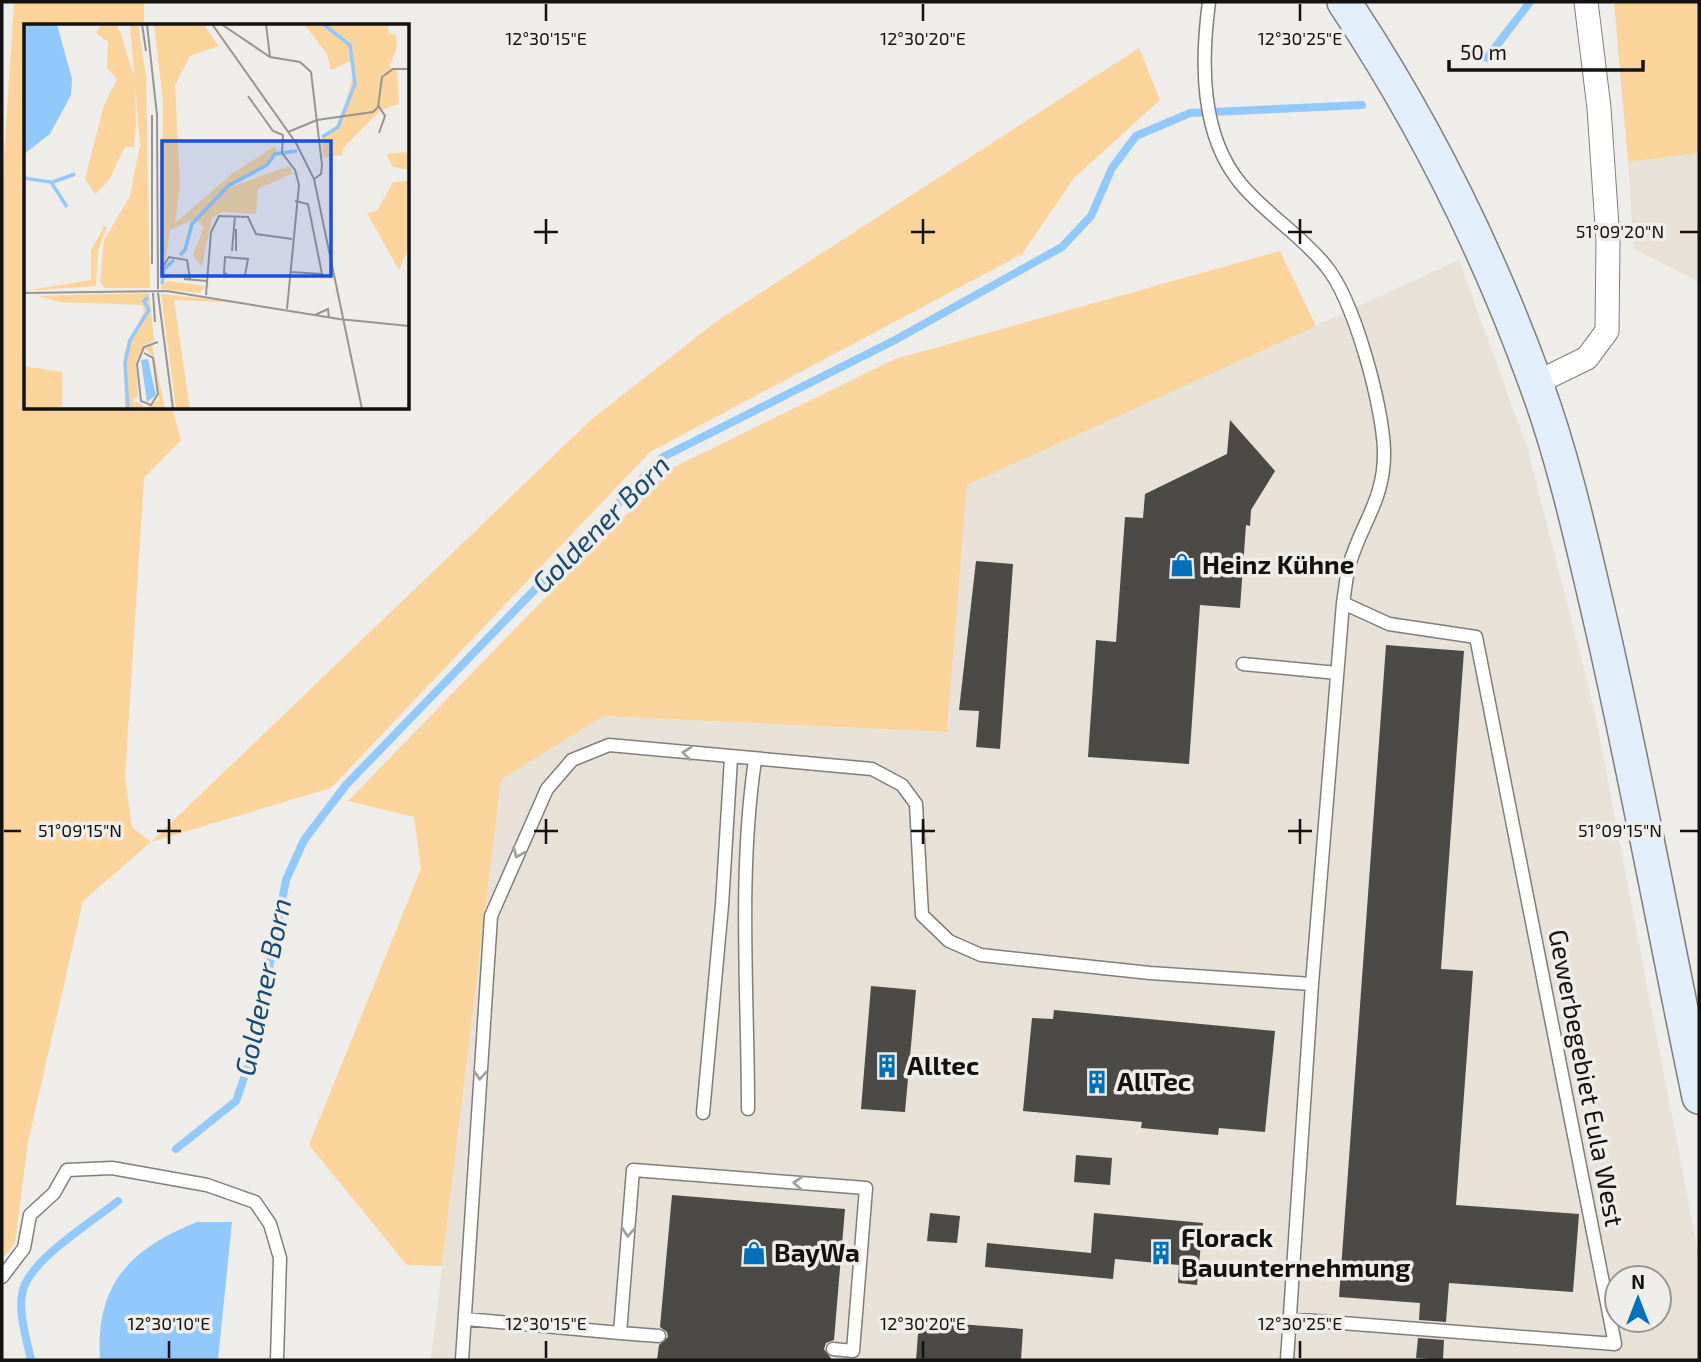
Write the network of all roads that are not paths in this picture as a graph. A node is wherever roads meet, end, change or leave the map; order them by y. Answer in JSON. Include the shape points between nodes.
{"nodes":[{"id":1,"x":1209,"y":2,"type":"edge"},
{"id":2,"x":1344,"y":2,"type":"edge"},
{"id":3,"x":1586,"y":2,"type":"edge"},
{"id":4,"x":1536,"y":383,"type":"junction"},
{"id":5,"x":1343,"y":603,"type":"junction"},
{"id":6,"x":1243,"y":664,"type":"dead end"},
{"id":7,"x":1337,"y":673,"type":"junction"},
{"id":8,"x":731,"y":758,"type":"junction"},
{"id":9,"x":755,"y":760,"type":"junction"},
{"id":10,"x":1312,"y":984,"type":"junction"},
{"id":11,"x":1699,"y":1097,"type":"edge"},
{"id":12,"x":748,"y":1109,"type":"dead end"},
{"id":13,"x":703,"y":1113,"type":"dead end"},
{"id":14,"x":2,"y":1277,"type":"edge"},
{"id":15,"x":466,"y":1319,"type":"junction"},
{"id":16,"x":1290,"y":1320,"type":"junction"},
{"id":17,"x":620,"y":1333,"type":"junction"},
{"id":18,"x":659,"y":1336,"type":"dead end"},
{"id":19,"x":833,"y":1349,"type":"dead end"},
{"id":20,"x":277,"y":1360,"type":"edge"},
{"id":21,"x":461,"y":1360,"type":"edge"},
{"id":22,"x":1287,"y":1360,"type":"edge"}],
"edges":[{"from":1,"to":5,"type":"lane","via":[[1207,98],[1223,158],[1241,185],[1325,265],[1343,293],[1371,378],[1384,448],[1383,477],[1350,565]]},
{"from":2,"to":4,"type":"main road","via":[[1409,107],[1452,191],[1494,276]]},
{"from":3,"to":4,"type":"street","via":[[1600,108],[1608,241],[1607,331],[1587,358]]},
{"from":4,"to":11,"type":"main road","via":[[1577,522],[1617,692]]},
{"from":5,"to":7,"type":"lane"},
{"from":5,"to":16,"type":"lane","name":"Gewerbegebiet Eula West","via":[[1389,624],[1476,637],[1615,1345]]},
{"from":6,"to":7,"type":"lane"},
{"from":7,"to":10,"type":"lane"},
{"from":8,"to":9,"type":"lane"},
{"from":8,"to":13,"type":"lane"},
{"from":8,"to":15,"type":"lane","one_way":true,"via":[[609,745],[572,760],[547,789],[491,916]]},
{"from":9,"to":10,"type":"lane","via":[[872,769],[902,785],[915,804],[922,915],[949,941],[981,955]]},
{"from":9,"to":12,"type":"lane","via":[[744,895]]},
{"from":10,"to":16,"type":"lane"},
{"from":14,"to":20,"type":"lane","via":[[24,1248],[30,1214],[54,1193],[66,1170],[112,1168],[207,1185],[255,1202],[270,1224],[280,1258]]},
{"from":15,"to":17,"type":"lane"},
{"from":15,"to":21,"type":"lane"},
{"from":16,"to":22,"type":"lane"},
{"from":17,"to":18,"type":"lane"},
{"from":19,"to":17,"type":"lane","one_way":true,"via":[[853,1351],[866,1188],[633,1170]]}]}
